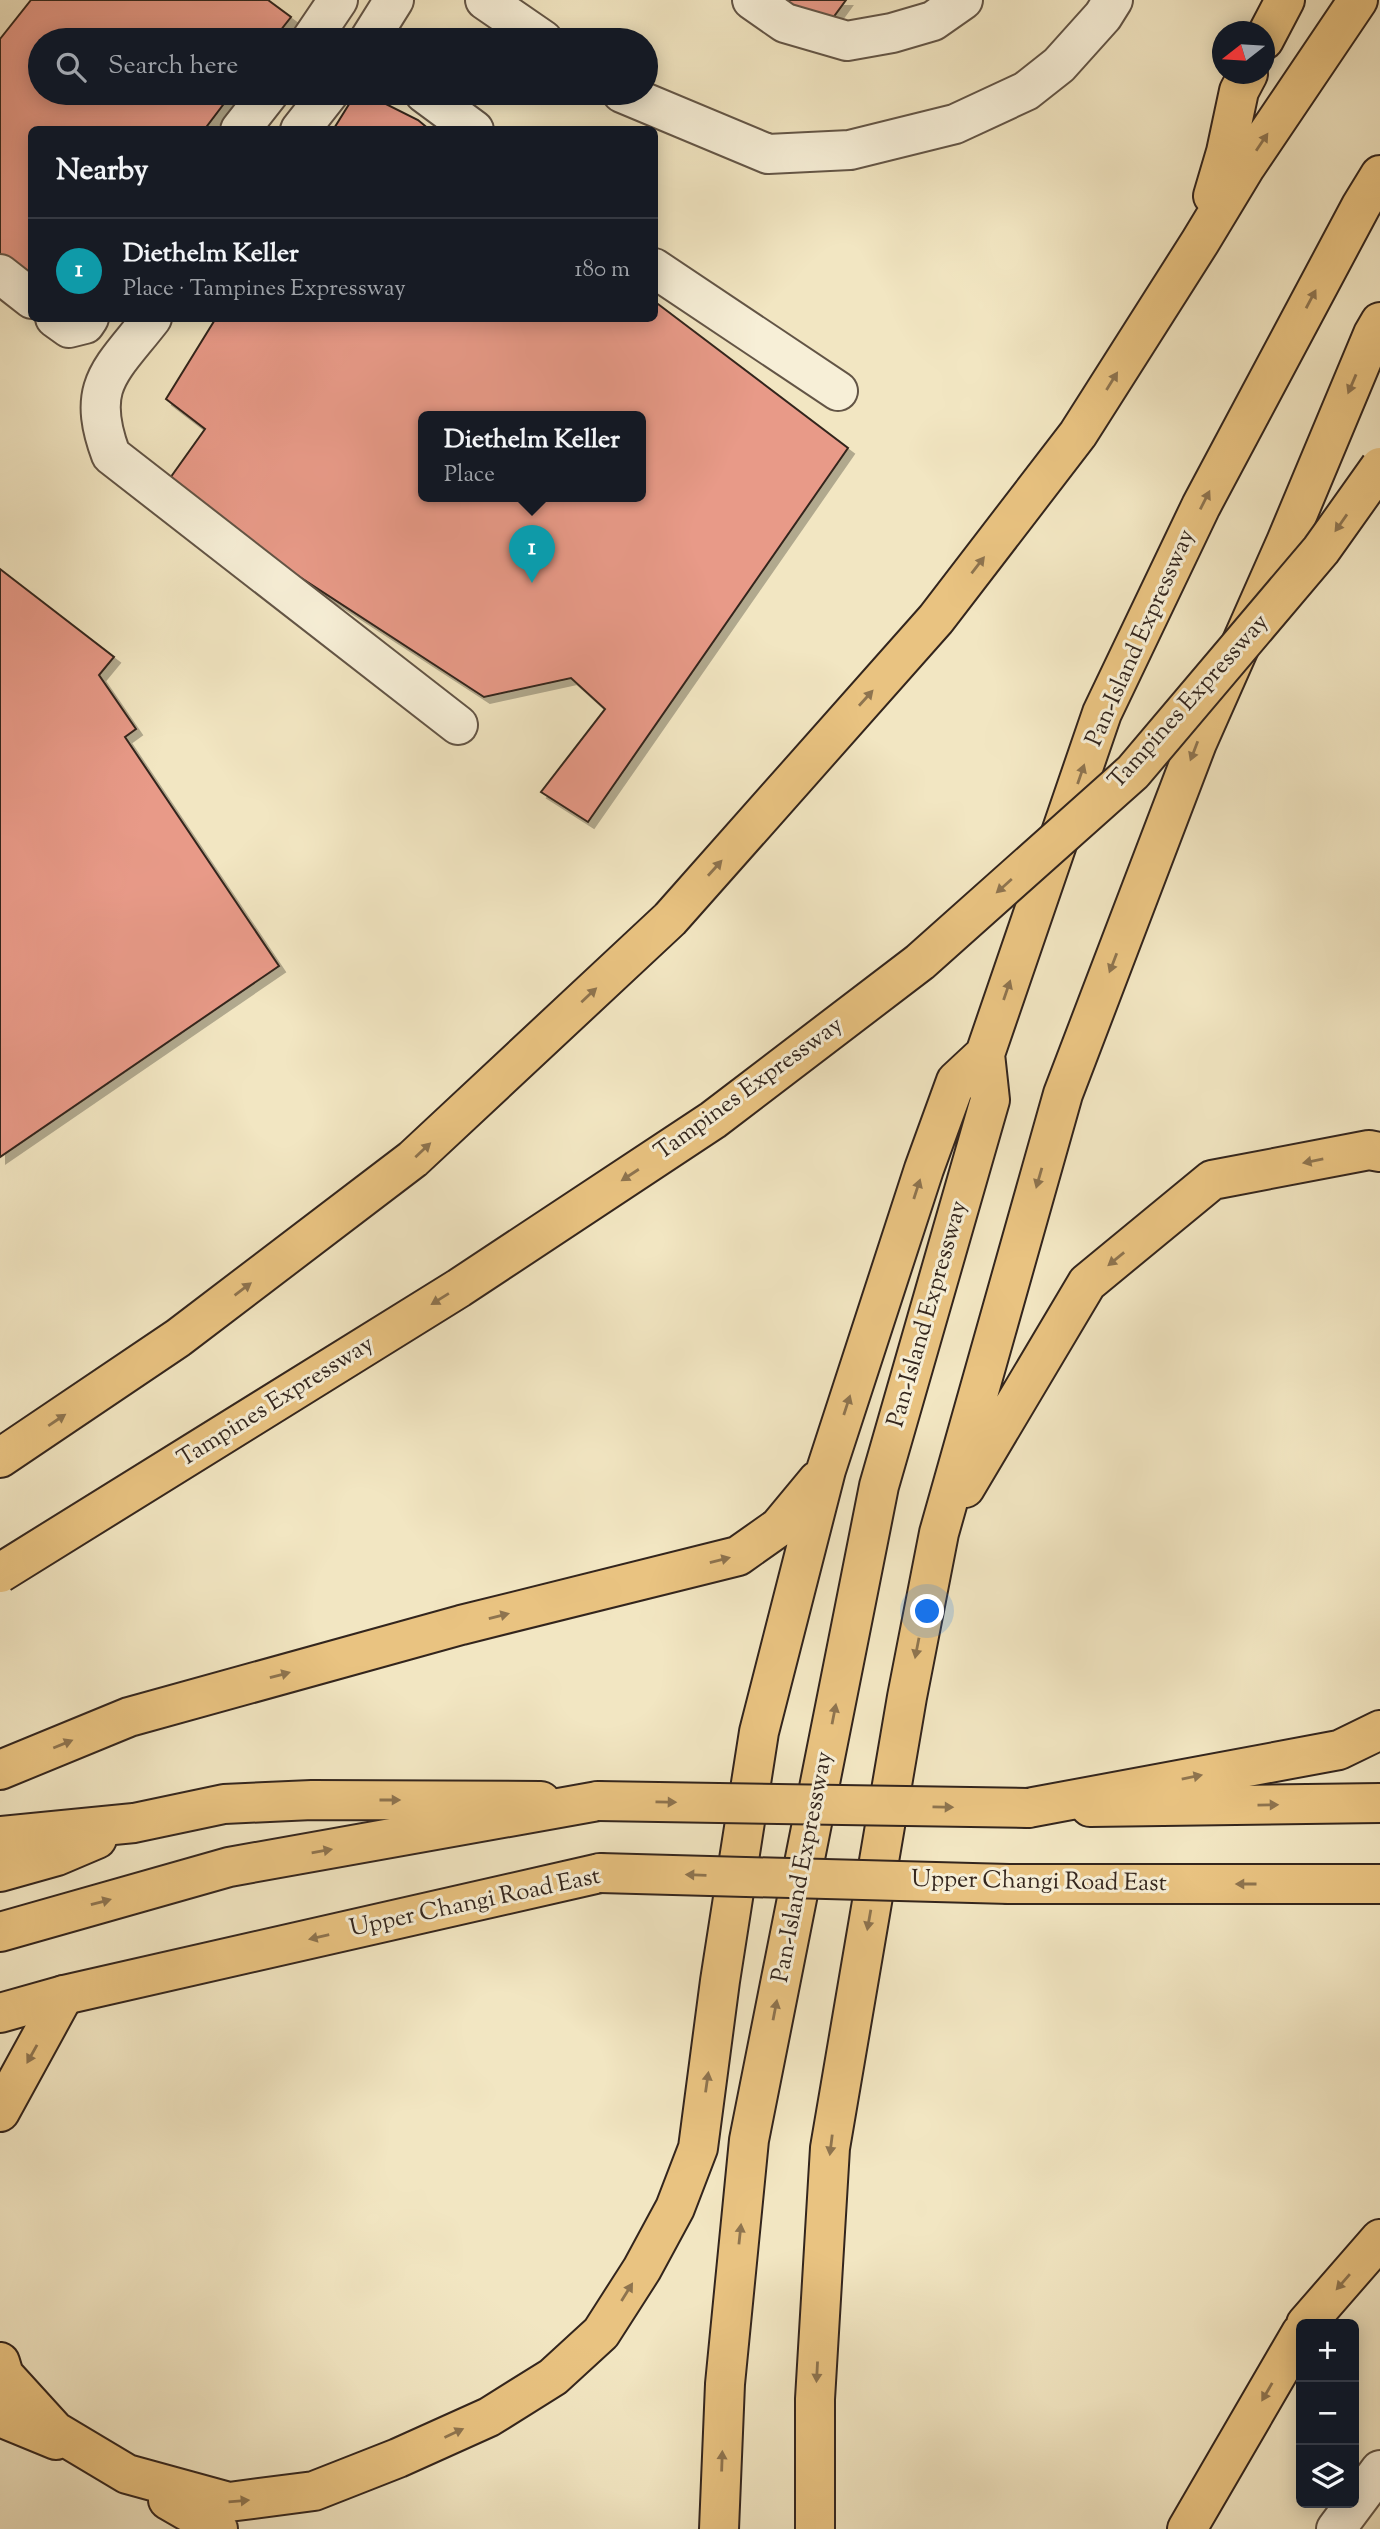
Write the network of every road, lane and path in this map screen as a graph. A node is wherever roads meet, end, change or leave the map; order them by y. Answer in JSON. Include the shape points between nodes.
{"nodes":[{"id":1,"x":338,"y":0,"type":"edge"},
{"id":2,"x":394,"y":0,"type":"edge"},
{"id":3,"x":752,"y":0,"type":"edge"},
{"id":4,"x":963,"y":0,"type":"edge"},
{"id":5,"x":1114,"y":0,"type":"edge"},
{"id":6,"x":1284,"y":0,"type":"edge"},
{"id":7,"x":1358,"y":0,"type":"edge"},
{"id":8,"x":497,"y":4,"type":"edge"},
{"id":9,"x":1274,"y":21,"type":"edge"},
{"id":10,"x":319,"y":28,"type":"edge"},
{"id":11,"x":376,"y":28,"type":"edge"},
{"id":12,"x":528,"y":28,"type":"edge"},
{"id":13,"x":1242,"y":84,"type":"edge"},
{"id":14,"x":260,"y":105,"type":"edge"},
{"id":15,"x":320,"y":105,"type":"edge"},
{"id":16,"x":440,"y":105,"type":"edge"},
{"id":17,"x":651,"y":105,"type":"edge"},
{"id":18,"x":243,"y":126,"type":"edge"},
{"id":19,"x":303,"y":126,"type":"edge"},
{"id":20,"x":469,"y":126,"type":"edge"},
{"id":21,"x":1380,"y":175,"type":"edge"},
{"id":22,"x":1200,"y":242,"type":"junction"},
{"id":23,"x":658,"y":271,"type":"edge"},
{"id":24,"x":0,"y":274,"type":"edge"},
{"id":25,"x":28,"y":296,"type":"edge"},
{"id":26,"x":61,"y":322,"type":"edge"},
{"id":27,"x":86,"y":322,"type":"edge"},
{"id":28,"x":149,"y":322,"type":"edge"},
{"id":29,"x":1380,"y":322,"type":"edge"},
{"id":30,"x":838,"y":391,"type":"dead end"},
{"id":31,"x":1380,"y":467,"type":"edge"},
{"id":32,"x":458,"y":725,"type":"dead end"},
{"id":33,"x":985,"y":1054,"type":"junction"},
{"id":34,"x":1380,"y":1152,"type":"edge"},
{"id":35,"x":0,"y":1458,"type":"edge"},
{"id":36,"x":826,"y":1470,"type":"junction"},
{"id":37,"x":939,"y":1533,"type":"junction"},
{"id":38,"x":0,"y":1573,"type":"edge"},
{"id":39,"x":1380,"y":1730,"type":"edge"},
{"id":40,"x":0,"y":1770,"type":"edge"},
{"id":41,"x":598,"y":1801,"type":"junction"},
{"id":42,"x":1380,"y":1803,"type":"edge"},
{"id":43,"x":1028,"y":1808,"type":"junction"},
{"id":44,"x":134,"y":1823,"type":"junction"},
{"id":45,"x":0,"y":1836,"type":"edge"},
{"id":46,"x":0,"y":1872,"type":"edge"},
{"id":47,"x":1380,"y":1884,"type":"edge"},
{"id":48,"x":17,"y":1926,"type":"edge"},
{"id":49,"x":64,"y":1995,"type":"junction"},
{"id":50,"x":0,"y":2013,"type":"edge"},
{"id":51,"x":0,"y":2112,"type":"edge"},
{"id":52,"x":1380,"y":2239,"type":"edge"},
{"id":53,"x":1310,"y":2319,"type":"edge"},
{"id":54,"x":1296,"y":2342,"type":"edge"},
{"id":55,"x":0,"y":2362,"type":"edge"},
{"id":56,"x":0,"y":2417,"type":"edge"},
{"id":57,"x":1380,"y":2470,"type":"edge"},
{"id":58,"x":218,"y":2529,"type":"edge"},
{"id":59,"x":719,"y":2529,"type":"edge"},
{"id":60,"x":815,"y":2529,"type":"edge"},
{"id":61,"x":1187,"y":2529,"type":"edge"},
{"id":62,"x":1336,"y":2529,"type":"edge"}],
"edges":[{"from":1,"to":10,"type":"street"},
{"from":2,"to":11,"type":"street"},
{"from":3,"to":4,"type":"street","via":[[785,23],[847,41],[933,21]]},
{"from":5,"to":17,"type":"street","via":[[1059,65],[1026,91],[955,124],[850,150],[768,154]]},
{"from":6,"to":9,"type":"main road"},
{"from":22,"to":7,"type":"main road","one_way":true},
{"from":8,"to":12,"type":"street"},
{"from":13,"to":22,"type":"main road"},
{"from":14,"to":18,"type":"street"},
{"from":15,"to":19,"type":"street"},
{"from":16,"to":20,"type":"street"},
{"from":33,"to":21,"type":"main road","name":"Pan-Island Expressway","one_way":true,"via":[[1102,713],[1202,506]]},
{"from":35,"to":22,"type":"main road","one_way":true,"via":[[178,1338],[413,1159],[670,919],[936,619],[1079,434]]},
{"from":23,"to":30,"type":"street"},
{"from":24,"to":25,"type":"street"},
{"from":26,"to":27,"type":"street","via":[[69,328]]},
{"from":28,"to":32,"type":"street","via":[[109,373],[99,399],[101,427],[111,455]]},
{"from":29,"to":37,"type":"main road","one_way":true,"via":[[1197,743],[1063,1094]]},
{"from":31,"to":38,"type":"main road","name":"Tampines Expressway","one_way":true,"bridge":true,"via":[[1321,550],[1133,772],[920,962],[713,1120],[459,1288]]},
{"from":36,"to":33,"type":"main road","one_way":true,"via":[[956,1081]]},
{"from":59,"to":33,"type":"main road","name":"Pan-Island Expressway","one_way":true,"via":[[725,2384],[749,2140],[879,1486],[990,1100]]},
{"from":34,"to":37,"type":"main road","one_way":true,"via":[[1369,1150],[1212,1180],[1087,1283]]},
{"from":40,"to":36,"type":"main road","one_way":true,"via":[[129,1717],[461,1625],[738,1556],[779,1527]]},
{"from":55,"to":36,"type":"main road","one_way":true,"via":[[4,2375],[55,2431],[127,2474],[229,2502],[314,2491],[410,2453],[489,2417],[553,2377],[601,2333],[675,2208],[698,2148],[759,1732]]},
{"from":37,"to":60,"type":"main road","one_way":true,"via":[[830,2148],[815,2399]]},
{"from":43,"to":39,"type":"main road","one_way":true,"via":[[1339,1750]]},
{"from":41,"to":43,"type":"main road","one_way":true,"bridge":true},
{"from":44,"to":41,"type":"main road","one_way":true,"via":[[224,1804],[299,1800]]},
{"from":48,"to":41,"type":"main road","one_way":true,"via":[[229,1867]]},
{"from":43,"to":42,"type":"main road","one_way":true},
{"from":44,"to":45,"type":"main road"},
{"from":44,"to":46,"type":"main road","via":[[57,1856]]},
{"from":47,"to":49,"type":"main road","name":"Upper Changi Road East","one_way":true,"bridge":true,"via":[[1009,1884],[600,1873]]},
{"from":49,"to":50,"type":"main road","name":"Upper Changi Road East"},
{"from":49,"to":51,"type":"main road","one_way":true},
{"from":52,"to":53,"type":"main road","one_way":true},
{"from":54,"to":61,"type":"main road","one_way":true},
{"from":56,"to":58,"type":"main road","via":[[69,2447]]},
{"from":57,"to":62,"type":"street"}]}
